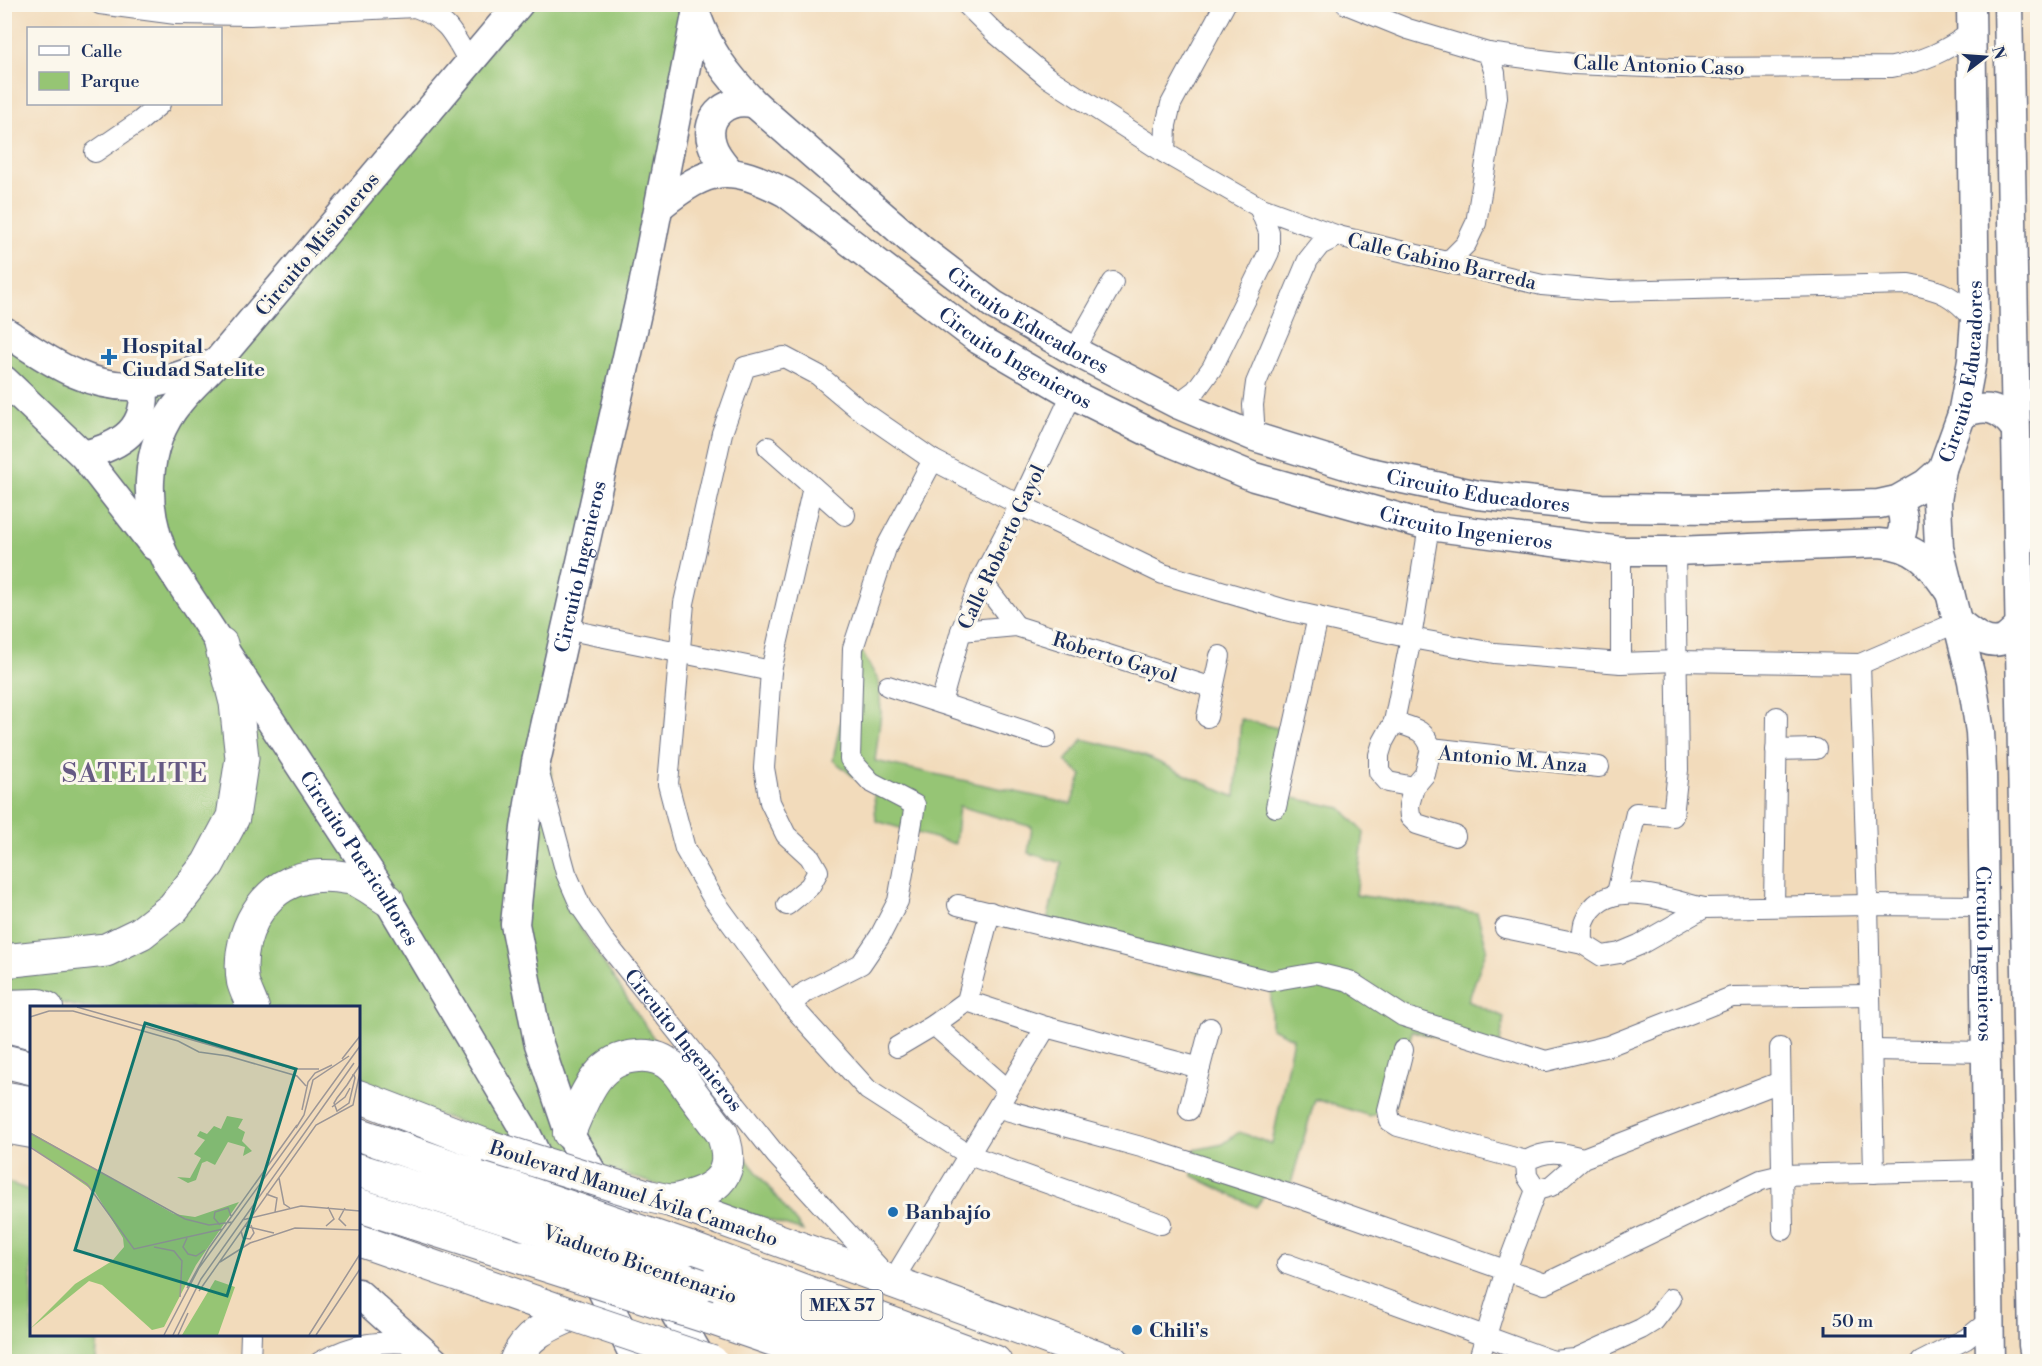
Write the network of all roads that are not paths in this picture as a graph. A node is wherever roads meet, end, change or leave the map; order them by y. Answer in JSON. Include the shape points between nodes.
{"nodes":[{"id":1,"x":100,"y":4,"type":"edge"},
{"id":2,"x":519,"y":4,"type":"edge"},
{"id":3,"x":966,"y":4,"type":"edge"},
{"id":4,"x":1225,"y":4,"type":"edge"},
{"id":5,"x":1346,"y":4,"type":"edge"},
{"id":6,"x":2008,"y":4,"type":"edge"},
{"id":7,"x":697,"y":9,"type":"edge"},
{"id":8,"x":1971,"y":18,"type":"edge"},
{"id":9,"x":175,"y":21,"type":"edge"},
{"id":10,"x":1488,"y":53,"type":"junction"},
{"id":11,"x":470,"y":62,"type":"junction"},
{"id":12,"x":755,"y":104,"type":"junction"},
{"id":13,"x":159,"y":105,"type":"edge"},
{"id":14,"x":95,"y":152,"type":"dead end"},
{"id":15,"x":1165,"y":153,"type":"junction"},
{"id":16,"x":730,"y":172,"type":"junction"},
{"id":17,"x":660,"y":206,"type":"junction"},
{"id":18,"x":1259,"y":207,"type":"junction"},
{"id":19,"x":1338,"y":236,"type":"junction"},
{"id":20,"x":1448,"y":261,"type":"junction"},
{"id":21,"x":1113,"y":282,"type":"dead end"},
{"id":22,"x":1975,"y":320,"type":"junction"},
{"id":23,"x":4,"y":331,"type":"edge"},
{"id":24,"x":1074,"y":351,"type":"junction"},
{"id":25,"x":215,"y":364,"type":"junction"},
{"id":26,"x":4,"y":380,"type":"edge"},
{"id":27,"x":143,"y":385,"type":"junction"},
{"id":28,"x":1072,"y":394,"type":"junction"},
{"id":29,"x":1177,"y":404,"type":"junction"},
{"id":30,"x":1962,"y":414,"type":"junction"},
{"id":31,"x":2015,"y":428,"type":"junction"},
{"id":32,"x":1255,"y":437,"type":"junction"},
{"id":33,"x":768,"y":447,"type":"dead end"},
{"id":34,"x":82,"y":455,"type":"junction"},
{"id":35,"x":933,"y":460,"type":"junction"},
{"id":36,"x":1942,"y":469,"type":"junction"},
{"id":37,"x":813,"y":487,"type":"junction"},
{"id":38,"x":1897,"y":500,"type":"junction"},
{"id":39,"x":1020,"y":505,"type":"junction"},
{"id":40,"x":845,"y":515,"type":"dead end"},
{"id":41,"x":1429,"y":526,"type":"junction"},
{"id":42,"x":2028,"y":538,"type":"edge"},
{"id":43,"x":1897,"y":544,"type":"junction"},
{"id":44,"x":1621,"y":551,"type":"junction"},
{"id":45,"x":1676,"y":551,"type":"junction"},
{"id":46,"x":168,"y":564,"type":"junction"},
{"id":47,"x":981,"y":580,"type":"junction"},
{"id":48,"x":1950,"y":592,"type":"junction"},
{"id":49,"x":1318,"y":617,"type":"junction"},
{"id":50,"x":1958,"y":622,"type":"junction"},
{"id":51,"x":1016,"y":626,"type":"junction"},
{"id":52,"x":2020,"y":626,"type":"junction"},
{"id":53,"x":565,"y":628,"type":"junction"},
{"id":54,"x":961,"y":631,"type":"junction"},
{"id":55,"x":1411,"y":639,"type":"junction"},
{"id":56,"x":220,"y":644,"type":"junction"},
{"id":57,"x":678,"y":650,"type":"junction"},
{"id":58,"x":1220,"y":656,"type":"dead end"},
{"id":59,"x":1678,"y":661,"type":"junction"},
{"id":60,"x":1621,"y":663,"type":"junction"},
{"id":61,"x":1860,"y":664,"type":"junction"},
{"id":62,"x":771,"y":670,"type":"junction"},
{"id":63,"x":888,"y":686,"type":"dead end"},
{"id":64,"x":1214,"y":688,"type":"junction"},
{"id":65,"x":940,"y":703,"type":"junction"},
{"id":66,"x":1207,"y":717,"type":"dead end"},
{"id":67,"x":1777,"y":717,"type":"dead end"},
{"id":68,"x":1394,"y":722,"type":"junction"},
{"id":69,"x":1046,"y":738,"type":"dead end"},
{"id":70,"x":1431,"y":748,"type":"junction"},
{"id":71,"x":1815,"y":749,"type":"dead end"},
{"id":72,"x":1776,"y":750,"type":"junction"},
{"id":73,"x":536,"y":762,"type":"junction"},
{"id":74,"x":1599,"y":767,"type":"dead end"},
{"id":75,"x":1414,"y":787,"type":"junction"},
{"id":76,"x":1276,"y":807,"type":"dead end"},
{"id":77,"x":1455,"y":836,"type":"dead end"},
{"id":78,"x":2032,"y":874,"type":"edge"},
{"id":79,"x":1617,"y":893,"type":"junction"},
{"id":80,"x":388,"y":900,"type":"junction"},
{"id":81,"x":787,"y":905,"type":"dead end"},
{"id":82,"x":958,"y":905,"type":"dead end"},
{"id":83,"x":1868,"y":905,"type":"junction"},
{"id":84,"x":1774,"y":906,"type":"junction"},
{"id":85,"x":1983,"y":906,"type":"junction"},
{"id":86,"x":1704,"y":908,"type":"junction"},
{"id":87,"x":990,"y":912,"type":"junction"},
{"id":88,"x":1505,"y":928,"type":"dead end"},
{"id":89,"x":1583,"y":944,"type":"junction"},
{"id":90,"x":4,"y":961,"type":"edge"},
{"id":91,"x":1869,"y":995,"type":"junction"},
{"id":92,"x":967,"y":1001,"type":"junction"},
{"id":93,"x":792,"y":1005,"type":"junction"},
{"id":94,"x":4,"y":1006,"type":"edge"},
{"id":95,"x":42,"y":1006,"type":"edge"},
{"id":96,"x":252,"y":1006,"type":"edge"},
{"id":97,"x":934,"y":1025,"type":"junction"},
{"id":98,"x":4,"y":1026,"type":"edge"},
{"id":99,"x":1046,"y":1027,"type":"junction"},
{"id":100,"x":1210,"y":1028,"type":"dead end"},
{"id":101,"x":30,"y":1032,"type":"edge"},
{"id":102,"x":897,"y":1047,"type":"dead end"},
{"id":103,"x":1780,"y":1048,"type":"dead end"},
{"id":104,"x":1404,"y":1050,"type":"dead end"},
{"id":105,"x":1872,"y":1050,"type":"junction"},
{"id":106,"x":1986,"y":1052,"type":"junction"},
{"id":107,"x":4,"y":1061,"type":"edge"},
{"id":108,"x":30,"y":1068,"type":"edge"},
{"id":109,"x":1200,"y":1068,"type":"junction"},
{"id":110,"x":1780,"y":1082,"type":"junction"},
{"id":111,"x":1008,"y":1090,"type":"junction"},
{"id":112,"x":360,"y":1097,"type":"edge"},
{"id":113,"x":4,"y":1098,"type":"edge"},
{"id":114,"x":30,"y":1103,"type":"edge"},
{"id":115,"x":999,"y":1108,"type":"junction"},
{"id":116,"x":1189,"y":1110,"type":"dead end"},
{"id":117,"x":4,"y":1127,"type":"edge"},
{"id":118,"x":30,"y":1132,"type":"edge"},
{"id":119,"x":569,"y":1133,"type":"junction"},
{"id":120,"x":360,"y":1135,"type":"edge"},
{"id":121,"x":969,"y":1155,"type":"junction"},
{"id":122,"x":1583,"y":1158,"type":"junction"},
{"id":123,"x":1526,"y":1161,"type":"junction"},
{"id":124,"x":360,"y":1170,"type":"edge"},
{"id":125,"x":1987,"y":1170,"type":"junction"},
{"id":126,"x":1874,"y":1173,"type":"junction"},
{"id":127,"x":1782,"y":1175,"type":"junction"},
{"id":128,"x":1536,"y":1190,"type":"junction"},
{"id":129,"x":660,"y":1198,"type":"junction"},
{"id":130,"x":509,"y":1202,"type":"junction"},
{"id":131,"x":360,"y":1206,"type":"edge"},
{"id":132,"x":1161,"y":1224,"type":"dead end"},
{"id":133,"x":1783,"y":1230,"type":"dead end"},
{"id":134,"x":360,"y":1241,"type":"edge"},
{"id":135,"x":1287,"y":1264,"type":"dead end"},
{"id":136,"x":1506,"y":1270,"type":"junction"},
{"id":137,"x":892,"y":1282,"type":"junction"},
{"id":138,"x":360,"y":1295,"type":"edge"},
{"id":139,"x":1671,"y":1299,"type":"dead end"},
{"id":140,"x":573,"y":1315,"type":"junction"},
{"id":141,"x":1990,"y":1320,"type":"junction"},
{"id":142,"x":251,"y":1336,"type":"edge"},
{"id":143,"x":1485,"y":1337,"type":"junction"},
{"id":144,"x":426,"y":1352,"type":"edge"},
{"id":145,"x":250,"y":1362,"type":"edge"},
{"id":146,"x":320,"y":1362,"type":"edge"},
{"id":147,"x":515,"y":1362,"type":"edge"},
{"id":148,"x":637,"y":1362,"type":"edge"},
{"id":149,"x":703,"y":1362,"type":"edge"},
{"id":150,"x":712,"y":1362,"type":"edge"},
{"id":151,"x":839,"y":1362,"type":"edge"},
{"id":152,"x":921,"y":1362,"type":"edge"},
{"id":153,"x":995,"y":1362,"type":"edge"},
{"id":154,"x":1113,"y":1362,"type":"edge"},
{"id":155,"x":1478,"y":1362,"type":"edge"},
{"id":156,"x":1921,"y":1362,"type":"edge"},
{"id":157,"x":1990,"y":1362,"type":"edge"},
{"id":158,"x":2036,"y":1362,"type":"edge"}],
"edges":[{"from":1,"to":9,"type":"street"},
{"from":2,"to":11,"type":"main road","name":"Circuito Misioneros"},
{"from":3,"to":15,"type":"street","name":"Calle Gabino Barreda","via":[[1047,76]]},
{"from":4,"to":15,"type":"street","via":[[1171,104]]},
{"from":5,"to":10,"type":"street","name":"Calle Antonio Caso","via":[[1408,29]]},
{"from":6,"to":31,"type":"main road"},
{"from":7,"to":12,"type":"main road","name":"Circuito Educadores","via":[[706,42]]},
{"from":7,"to":17,"type":"main road","name":"Circuito Educadores"},
{"from":8,"to":10,"type":"street","name":"Calle Antonio Caso","via":[[1948,49],[1892,68],[1672,68],[1573,64]]},
{"from":8,"to":22,"type":"main road","name":"Circuito Educadores"},
{"from":9,"to":11,"type":"street","via":[[416,7],[433,13],[450,28]]},
{"from":10,"to":20,"type":"street","via":[[1497,97],[1476,223],[1466,244]]},
{"from":11,"to":25,"type":"main road","name":"Circuito Misioneros"},
{"from":12,"to":16,"type":"main road","via":[[731,104],[712,123],[711,141]]},
{"from":12,"to":24,"type":"main road","name":"Circuito Educadores","via":[[921,249],[993,305]]},
{"from":13,"to":14,"type":"street"},
{"from":15,"to":18,"type":"street","name":"Calle Gabino Barreda"},
{"from":16,"to":17,"type":"main road","name":"Circuito Ingenieros","via":[[706,176],[684,186]]},
{"from":16,"to":28,"type":"main road","name":"Circuito Ingenieros","via":[[786,193],[979,340]]},
{"from":17,"to":53,"type":"main road","name":"Circuito Ingenieros"},
{"from":18,"to":19,"type":"street","name":"Calle Gabino Barreda"},
{"from":18,"to":29,"type":"street","via":[[1269,232],[1269,252],[1212,368],[1196,390]]},
{"from":19,"to":20,"type":"street","name":"Calle Gabino Barreda"},
{"from":19,"to":32,"type":"street","via":[[1320,245],[1308,260],[1256,383]]},
{"from":20,"to":22,"type":"street","name":"Calle Gabino Barreda","via":[[1542,285],[1610,291],[1909,284],[1943,292],[1958,301]]},
{"from":21,"to":24,"type":"street"},
{"from":22,"to":30,"type":"main road","name":"Circuito Educadores"},
{"from":23,"to":27,"type":"main road","via":[[81,377],[103,383]]},
{"from":24,"to":29,"type":"main road","name":"Circuito Educadores"},
{"from":25,"to":27,"type":"main road"},
{"from":25,"to":46,"type":"main road","name":"Circuito Puericultores","via":[[179,402],[153,458],[150,505],[159,546]]},
{"from":26,"to":34,"type":"main road"},
{"from":27,"to":34,"type":"main road","via":[[142,414],[131,432],[113,446]]},
{"from":28,"to":39,"type":"street","name":"Calle Roberto Gayol"},
{"from":28,"to":41,"type":"main road","name":"Circuito Ingenieros","via":[[1165,440],[1254,477]]},
{"from":29,"to":32,"type":"main road","name":"Circuito Educadores"},
{"from":30,"to":31,"type":"main road","via":[[1976,408],[1992,409]]},
{"from":30,"to":36,"type":"main road","name":"Circuito Educadores"},
{"from":31,"to":42,"type":"main road"},
{"from":32,"to":38,"type":"main road","name":"Circuito Educadores","via":[[1365,471],[1478,495],[1601,508],[1722,509],[1880,504]]},
{"from":33,"to":37,"type":"street"},
{"from":34,"to":46,"type":"main road"},
{"from":35,"to":39,"type":"street"},
{"from":35,"to":57,"type":"street","via":[[856,407],[818,375],[784,357],[745,367],[722,434],[684,603]]},
{"from":35,"to":93,"type":"street","via":[[886,548],[853,648],[850,759],[871,782],[915,805],[898,901],[861,964],[806,992]]},
{"from":36,"to":38,"type":"main road","name":"Circuito Educadores"},
{"from":36,"to":48,"type":"main road","name":"Circuito Ingenieros","via":[[1937,526]]},
{"from":37,"to":40,"type":"street"},
{"from":37,"to":62,"type":"street"},
{"from":38,"to":43,"type":"main road","via":[[1905,522]]},
{"from":39,"to":47,"type":"street","name":"Calle Roberto Gayol"},
{"from":39,"to":49,"type":"street","via":[[1163,574]]},
{"from":41,"to":44,"type":"main road","name":"Circuito Ingenieros"},
{"from":41,"to":55,"type":"street"},
{"from":42,"to":52,"type":"main road"},
{"from":43,"to":45,"type":"main road","name":"Circuito Ingenieros"},
{"from":43,"to":48,"type":"main road","name":"Circuito Ingenieros","via":[[1916,552],[1932,566]]},
{"from":44,"to":45,"type":"main road","name":"Circuito Ingenieros"},
{"from":44,"to":60,"type":"street"},
{"from":45,"to":59,"type":"street"},
{"from":46,"to":56,"type":"main road","name":"Circuito Puericultores"},
{"from":47,"to":51,"type":"street"},
{"from":47,"to":54,"type":"street","name":"Calle Roberto Gayol"},
{"from":48,"to":50,"type":"main road","name":"Circuito Ingenieros"},
{"from":49,"to":55,"type":"street"},
{"from":49,"to":76,"type":"street"},
{"from":50,"to":52,"type":"main road","via":[[1978,638],[1993,642],[2006,639]]},
{"from":50,"to":61,"type":"street"},
{"from":50,"to":85,"type":"main road","name":"Circuito Ingenieros","via":[[1980,732]]},
{"from":51,"to":54,"type":"street","name":"Roberto Gayol"},
{"from":51,"to":64,"type":"street","name":"Roberto Gayol"},
{"from":52,"to":78,"type":"main road"},
{"from":53,"to":57,"type":"street"},
{"from":53,"to":73,"type":"main road","name":"Circuito Ingenieros"},
{"from":54,"to":65,"type":"street","name":"Calle Roberto Gayol"},
{"from":55,"to":60,"type":"street","via":[[1494,653]]},
{"from":55,"to":68,"type":"street"},
{"from":56,"to":80,"type":"main road","name":"Circuito Puericultores"},
{"from":56,"to":90,"type":"highway","via":[[236,703],[243,758],[234,818],[208,864],[173,908],[141,933],[106,950]]},
{"from":57,"to":62,"type":"street"},
{"from":57,"to":93,"type":"street","via":[[668,784],[685,849],[714,900]]},
{"from":58,"to":64,"type":"street"},
{"from":59,"to":60,"type":"street"},
{"from":59,"to":61,"type":"street"},
{"from":59,"to":79,"type":"street","via":[[1678,770],[1673,816],[1636,813]]},
{"from":61,"to":83,"type":"street"},
{"from":62,"to":81,"type":"street","via":[[765,768],[770,802],[786,835],[810,856],[818,871],[810,886]]},
{"from":63,"to":65,"type":"street"},
{"from":64,"to":66,"type":"street"},
{"from":65,"to":69,"type":"street"},
{"from":67,"to":72,"type":"street"},
{"from":68,"to":70,"type":"street","via":[[1417,729],[1427,737]]},
{"from":68,"to":75,"type":"street","via":[[1379,755],[1379,772],[1388,782]]},
{"from":70,"to":74,"type":"street","name":"Antonio M. Anza"},
{"from":70,"to":75,"type":"street","name":"Antonio M. Anza","via":[[1425,774]]},
{"from":71,"to":72,"type":"street"},
{"from":72,"to":84,"type":"street"},
{"from":73,"to":119,"type":"main road","name":"Circuito Ingenieros","via":[[515,924],[538,1041]]},
{"from":73,"to":137,"type":"street","name":"Circuito Ingenieros","via":[[566,873],[581,907],[776,1155]]},
{"from":75,"to":77,"type":"street","via":[[1410,817],[1418,824]]},
{"from":78,"to":158,"type":"main road"},
{"from":79,"to":86,"type":"street","via":[[1643,894]]},
{"from":79,"to":89,"type":"street","via":[[1596,903],[1584,922]]},
{"from":80,"to":96,"type":"main road","via":[[350,878],[320,876],[297,880],[273,895],[255,916],[246,937],[243,982]]},
{"from":80,"to":148,"type":"main road","name":"Circuito Puericultores","via":[[525,1131]]},
{"from":82,"to":87,"type":"street"},
{"from":83,"to":84,"type":"street"},
{"from":83,"to":85,"type":"street"},
{"from":83,"to":91,"type":"street"},
{"from":84,"to":86,"type":"street"},
{"from":85,"to":106,"type":"main road","name":"Circuito Ingenieros"},
{"from":86,"to":89,"type":"street","via":[[1620,953],[1602,956]]},
{"from":87,"to":91,"type":"street","via":[[1270,981],[1316,973],[1349,981],[1403,1016],[1546,1061],[1608,1046],[1732,997]]},
{"from":87,"to":92,"type":"street"},
{"from":88,"to":89,"type":"street"},
{"from":91,"to":105,"type":"street"},
{"from":92,"to":97,"type":"street"},
{"from":92,"to":99,"type":"street"},
{"from":93,"to":121,"type":"street","via":[[868,1090]]},
{"from":94,"to":95,"type":"main road"},
{"from":97,"to":102,"type":"street"},
{"from":97,"to":111,"type":"street"},
{"from":98,"to":101,"type":"highway"},
{"from":99,"to":109,"type":"street"},
{"from":99,"to":111,"type":"street"},
{"from":100,"to":109,"type":"street"},
{"from":103,"to":110,"type":"street"},
{"from":104,"to":123,"type":"street","via":[[1388,1110],[1390,1121]]},
{"from":105,"to":106,"type":"street"},
{"from":105,"to":126,"type":"street"},
{"from":106,"to":125,"type":"main road","name":"Circuito Ingenieros"},
{"from":107,"to":108,"type":"highway"},
{"from":109,"to":116,"type":"street"},
{"from":110,"to":122,"type":"street"},
{"from":110,"to":127,"type":"street"},
{"from":111,"to":115,"type":"street"},
{"from":112,"to":129,"type":"main road","name":"Boulevard Manuel Ávila Camacho","bridge":true,"via":[[488,1146]]},
{"from":113,"to":114,"type":"highway"},
{"from":115,"to":121,"type":"street"},
{"from":115,"to":136,"type":"street","via":[[1152,1150]]},
{"from":117,"to":118,"type":"main road"},
{"from":119,"to":129,"type":"main road","via":[[590,1085],[600,1072],[627,1056],[660,1058],[674,1068],[722,1133],[727,1157],[725,1170],[710,1189],[698,1195]]},
{"from":119,"to":149,"type":"main road","name":"Circuito Ingenieros"},
{"from":120,"to":130,"type":"highway","name":"Boulevard Manuel Ávila Camacho","number":"MEX 57"},
{"from":121,"to":132,"type":"street"},
{"from":121,"to":137,"type":"street"},
{"from":122,"to":123,"type":"street","via":[[1560,1152],[1541,1153]]},
{"from":122,"to":128,"type":"street","via":[[1551,1186]]},
{"from":123,"to":128,"type":"street","via":[[1527,1176]]},
{"from":124,"to":130,"type":"highway","name":"Viaducto Bicentenario"},
{"from":125,"to":126,"type":"street"},
{"from":125,"to":141,"type":"main road","name":"Circuito Ingenieros"},
{"from":126,"to":127,"type":"street"},
{"from":127,"to":133,"type":"street"},
{"from":127,"to":136,"type":"street","via":[[1761,1180],[1545,1284]]},
{"from":128,"to":136,"type":"street"},
{"from":129,"to":137,"type":"main road","name":"Boulevard Manuel Ávila Camacho"},
{"from":130,"to":152,"type":"highway","name":"Viaducto Bicentenario","bridge":true,"via":[[700,1285]]},
{"from":130,"to":153,"type":"highway","name":"Boulevard Manuel Ávila Camacho","number":"MEX 57","bridge":true,"via":[[688,1248]]},
{"from":131,"to":151,"type":"highway","number":"MEX 57","bridge":true},
{"from":134,"to":140,"type":"main road"},
{"from":135,"to":143,"type":"street"},
{"from":136,"to":143,"type":"street"},
{"from":137,"to":154,"type":"main road","name":"Boulevard Manuel Ávila Camacho"},
{"from":138,"to":144,"type":"main road"},
{"from":139,"to":143,"type":"street","via":[[1654,1321],[1575,1359],[1553,1361]]},
{"from":140,"to":147,"type":"main road","via":[[529,1338],[519,1349]]},
{"from":140,"to":150,"type":"main road","bridge":true},
{"from":141,"to":156,"type":"street","via":[[1966,1339]]},
{"from":141,"to":157,"type":"main road","name":"Circuito Ingenieros"},
{"from":142,"to":145,"type":"street"},
{"from":143,"to":155,"type":"street"},
{"from":144,"to":146,"type":"street","via":[[379,1341],[336,1353]]}]}
